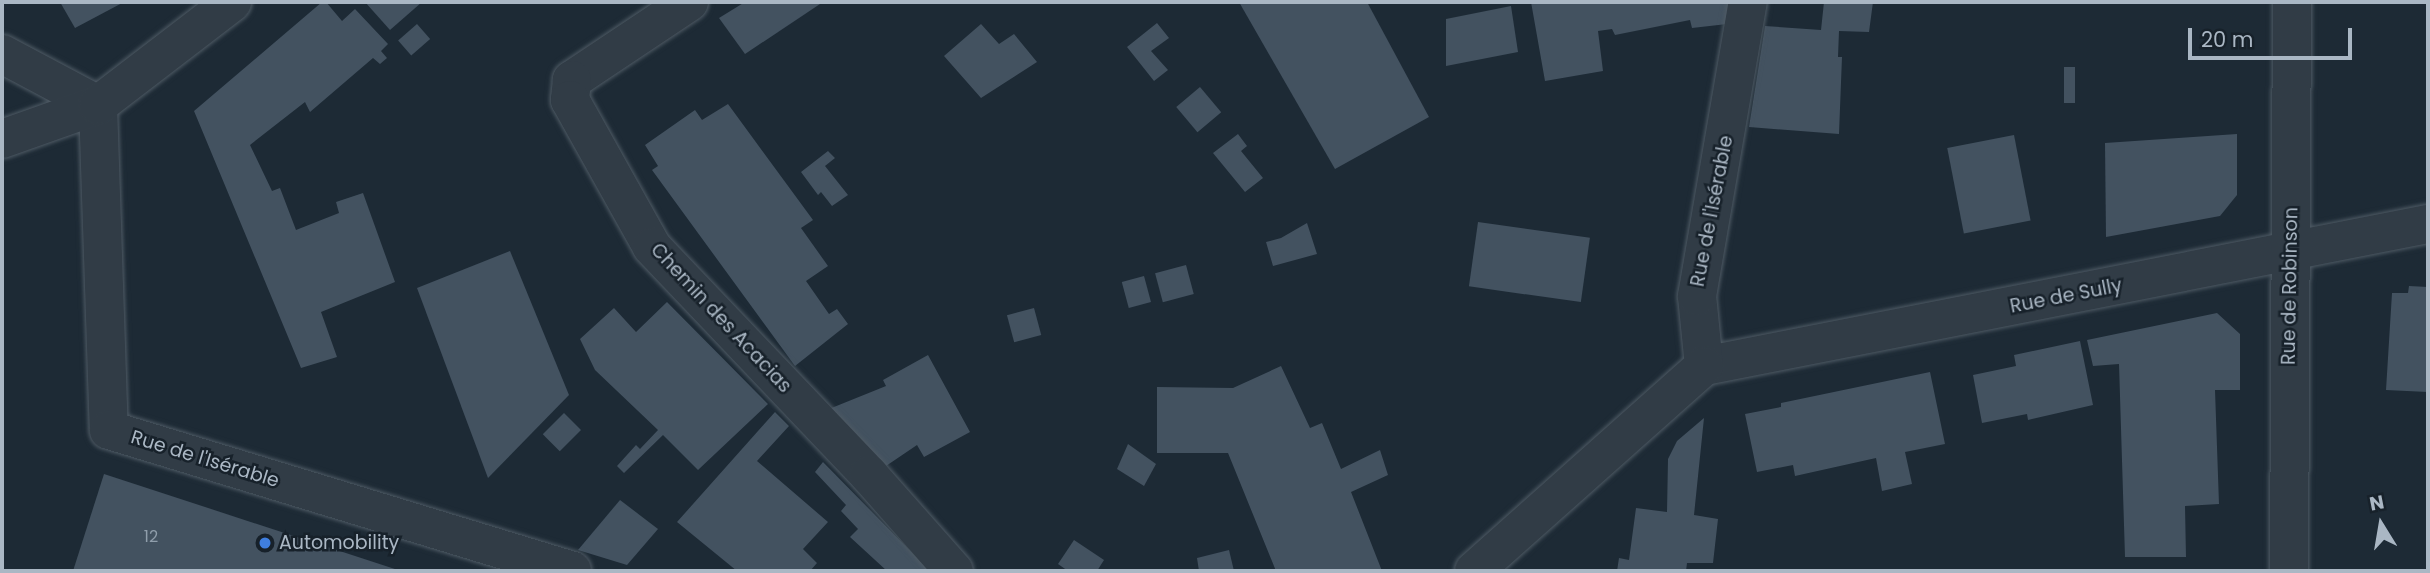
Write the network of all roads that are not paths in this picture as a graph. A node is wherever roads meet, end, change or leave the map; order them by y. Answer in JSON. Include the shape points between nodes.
{"nodes":[{"id":1,"x":232,"y":2,"type":"edge"},
{"id":2,"x":690,"y":2,"type":"edge"},
{"id":3,"x":1748,"y":2,"type":"edge"},
{"id":4,"x":2292,"y":2,"type":"edge"},
{"id":5,"x":2,"y":54,"type":"edge"},
{"id":6,"x":98,"y":105,"type":"junction"},
{"id":7,"x":2,"y":138,"type":"edge"},
{"id":8,"x":2428,"y":224,"type":"edge"},
{"id":9,"x":2290,"y":251,"type":"junction"},
{"id":10,"x":1704,"y":366,"type":"junction"},
{"id":11,"x":559,"y":569,"type":"edge"},
{"id":12,"x":954,"y":571,"type":"edge"},
{"id":13,"x":1474,"y":571,"type":"edge"},
{"id":14,"x":2289,"y":571,"type":"edge"}],
"edges":[{"from":1,"to":6,"type":"street"},
{"from":2,"to":12,"type":"street","name":"Chemin des Acacias","via":[[572,80],[570,100],[652,247]]},
{"from":3,"to":10,"type":"street","name":"Rue de l'Isérable","via":[[1697,296]]},
{"from":4,"to":9,"type":"street","name":"Rue de Robinson"},
{"from":5,"to":6,"type":"street"},
{"from":6,"to":7,"type":"street"},
{"from":6,"to":11,"type":"street","name":"Rue de l'Isérable","via":[[109,430]]},
{"from":8,"to":9,"type":"street","name":"Rue de Sully"},
{"from":9,"to":10,"type":"street","name":"Rue de Sully"},
{"from":9,"to":14,"type":"street","name":"Rue de Robinson"},
{"from":10,"to":13,"type":"street"}]}
